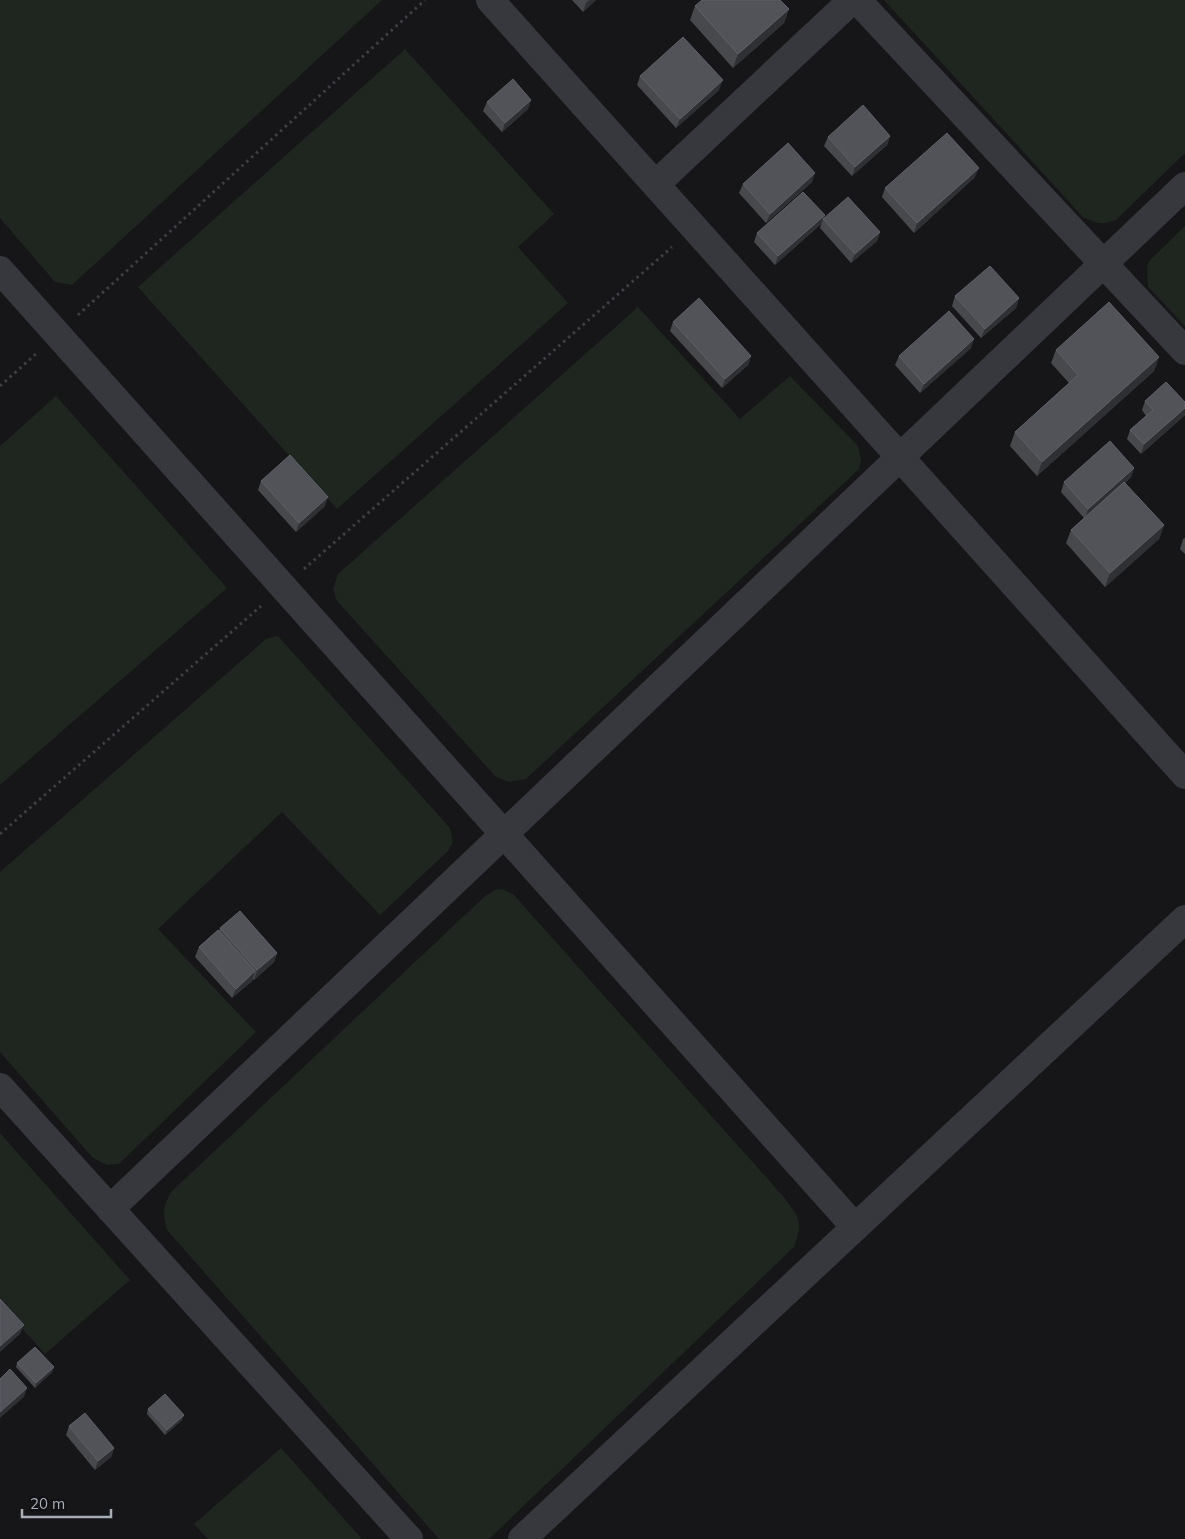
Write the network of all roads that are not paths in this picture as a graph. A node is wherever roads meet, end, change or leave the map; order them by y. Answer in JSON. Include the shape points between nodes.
{"nodes":[{"id":1,"x":490,"y":0,"type":"edge"},
{"id":2,"x":852,"y":0,"type":"edge"},
{"id":3,"x":857,"y":0,"type":"edge"},
{"id":4,"x":656,"y":184,"type":"junction"},
{"id":5,"x":1185,"y":186,"type":"edge"},
{"id":6,"x":1103,"y":264,"type":"junction"},
{"id":7,"x":0,"y":270,"type":"edge"},
{"id":8,"x":1185,"y":351,"type":"edge"},
{"id":9,"x":900,"y":456,"type":"junction"},
{"id":10,"x":1185,"y":775,"type":"edge"},
{"id":11,"x":504,"y":834,"type":"junction"},
{"id":12,"x":1185,"y":919,"type":"edge"},
{"id":13,"x":0,"y":1088,"type":"edge"},
{"id":14,"x":110,"y":1209,"type":"junction"},
{"id":15,"x":855,"y":1227,"type":"junction"},
{"id":16,"x":409,"y":1539,"type":"edge"},
{"id":17,"x":522,"y":1539,"type":"edge"}],
"edges":[{"from":1,"to":4,"type":"street"},
{"from":2,"to":4,"type":"street"},
{"from":3,"to":6,"type":"street"},
{"from":4,"to":9,"type":"street"},
{"from":5,"to":6,"type":"street"},
{"from":6,"to":8,"type":"street"},
{"from":6,"to":9,"type":"street"},
{"from":7,"to":11,"type":"street"},
{"from":9,"to":10,"type":"street"},
{"from":9,"to":11,"type":"street"},
{"from":11,"to":14,"type":"street"},
{"from":11,"to":15,"type":"street"},
{"from":12,"to":15,"type":"street"},
{"from":13,"to":14,"type":"street"},
{"from":14,"to":16,"type":"street"},
{"from":15,"to":17,"type":"street"}]}
